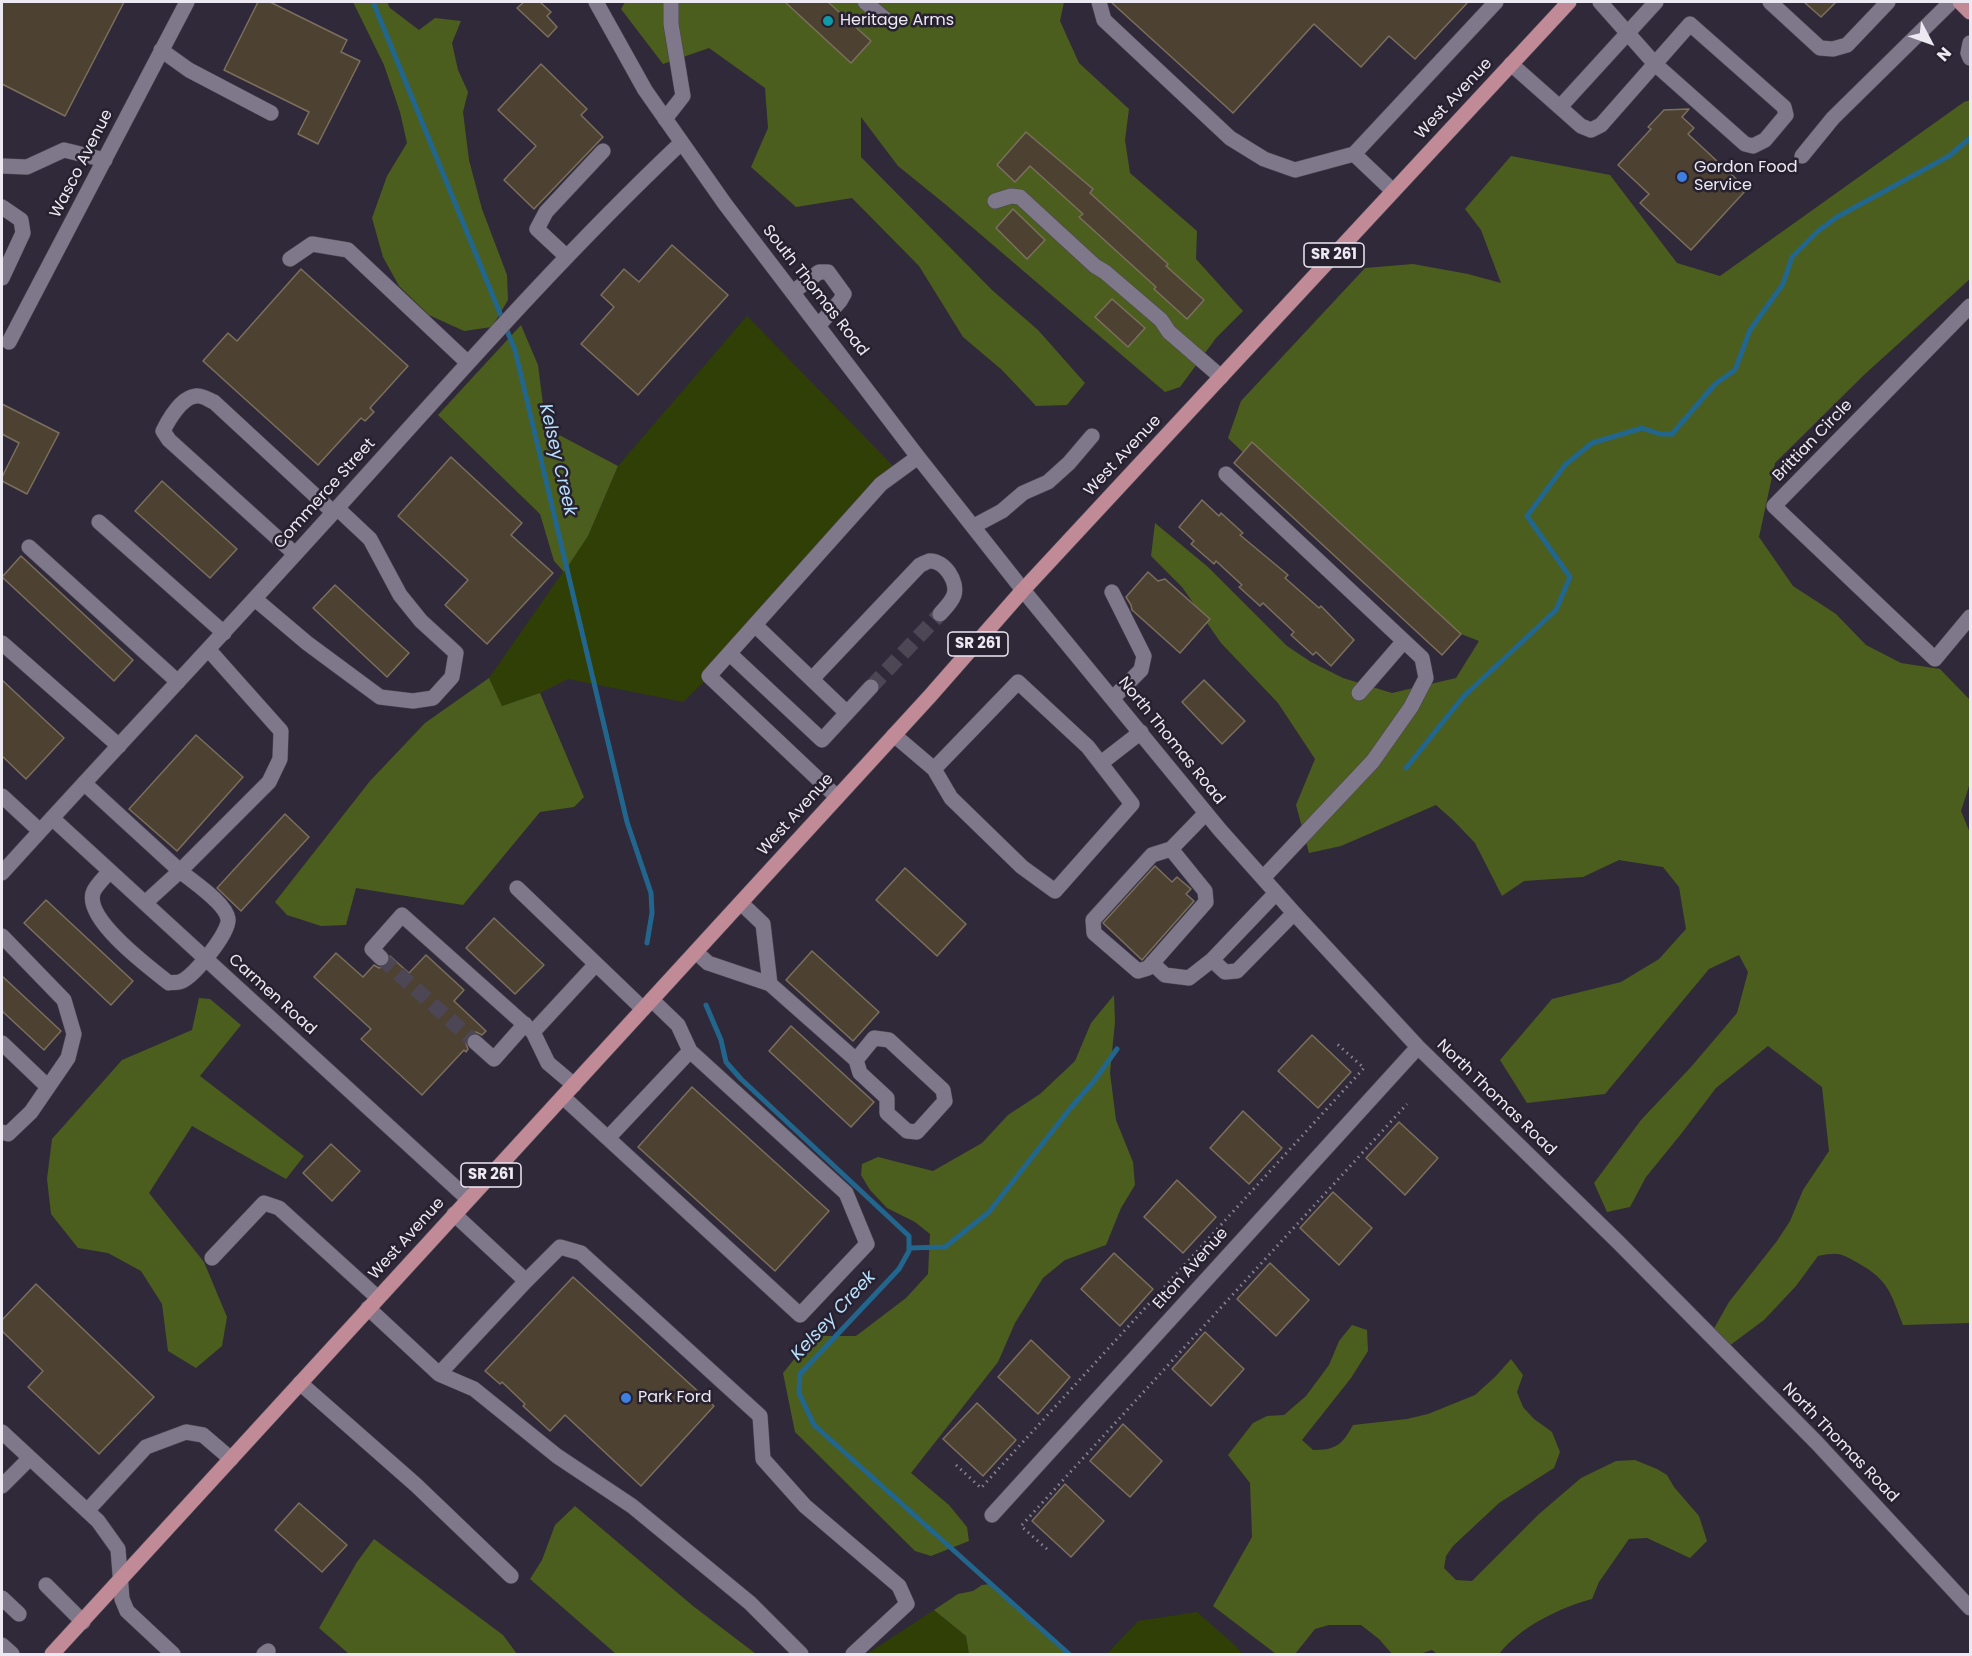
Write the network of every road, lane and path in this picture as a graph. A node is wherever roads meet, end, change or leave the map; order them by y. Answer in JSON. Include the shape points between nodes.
{"nodes":[{"id":1,"x":187,"y":2,"type":"edge"},
{"id":2,"x":596,"y":2,"type":"edge"},
{"id":3,"x":671,"y":2,"type":"edge"},
{"id":4,"x":866,"y":2,"type":"edge"},
{"id":5,"x":1099,"y":2,"type":"edge"},
{"id":6,"x":1496,"y":2,"type":"edge"},
{"id":7,"x":1569,"y":2,"type":"edge"},
{"id":8,"x":1600,"y":2,"type":"edge"},
{"id":9,"x":1656,"y":2,"type":"edge"},
{"id":10,"x":1770,"y":2,"type":"edge"},
{"id":11,"x":1951,"y":2,"type":"edge"},
{"id":12,"x":1960,"y":2,"type":"edge"},
{"id":13,"x":1884,"y":3,"type":"edge"},
{"id":14,"x":1971,"y":12,"type":"edge"},
{"id":15,"x":885,"y":19,"type":"dead end"},
{"id":16,"x":1628,"y":32,"type":"junction"},
{"id":17,"x":1971,"y":43,"type":"edge"},
{"id":18,"x":161,"y":50,"type":"junction"},
{"id":19,"x":1971,"y":58,"type":"edge"},
{"id":20,"x":1654,"y":63,"type":"junction"},
{"id":21,"x":1511,"y":64,"type":"junction"},
{"id":22,"x":1560,"y":107,"type":"junction"},
{"id":23,"x":271,"y":112,"type":"dead end"},
{"id":24,"x":664,"y":119,"type":"junction"},
{"id":25,"x":681,"y":144,"type":"junction"},
{"id":26,"x":603,"y":151,"type":"dead end"},
{"id":27,"x":1354,"y":154,"type":"junction"},
{"id":28,"x":1802,"y":156,"type":"dead end"},
{"id":29,"x":105,"y":160,"type":"junction"},
{"id":30,"x":2,"y":166,"type":"edge"},
{"id":31,"x":1393,"y":191,"type":"junction"},
{"id":32,"x":995,"y":201,"type":"dead end"},
{"id":33,"x":2,"y":207,"type":"edge"},
{"id":34,"x":567,"y":257,"type":"junction"},
{"id":35,"x":290,"y":259,"type":"dead end"},
{"id":36,"x":2,"y":278,"type":"edge"},
{"id":37,"x":793,"y":292,"type":"junction"},
{"id":38,"x":1971,"y":306,"type":"edge"},
{"id":39,"x":819,"y":325,"type":"junction"},
{"id":40,"x":9,"y":342,"type":"dead end"},
{"id":41,"x":468,"y":363,"type":"junction"},
{"id":42,"x":1221,"y":377,"type":"junction"},
{"id":43,"x":1092,"y":436,"type":"dead end"},
{"id":44,"x":918,"y":457,"type":"junction"},
{"id":45,"x":1226,"y":474,"type":"dead end"},
{"id":46,"x":335,"y":510,"type":"junction"},
{"id":47,"x":99,"y":522,"type":"dead end"},
{"id":48,"x":974,"y":526,"type":"junction"},
{"id":49,"x":29,"y":547,"type":"dead end"},
{"id":50,"x":295,"y":554,"type":"junction"},
{"id":51,"x":1023,"y":590,"type":"junction"},
{"id":52,"x":1112,"y":592,"type":"dead end"},
{"id":53,"x":255,"y":599,"type":"junction"},
{"id":54,"x":940,"y":614,"type":"tunnel mouth"},
{"id":55,"x":1971,"y":617,"type":"edge"},
{"id":56,"x":756,"y":626,"type":"junction"},
{"id":57,"x":224,"y":633,"type":"junction"},
{"id":58,"x":1404,"y":641,"type":"junction"},
{"id":59,"x":2,"y":643,"type":"edge"},
{"id":60,"x":208,"y":650,"type":"junction"},
{"id":61,"x":730,"y":654,"type":"junction"},
{"id":62,"x":812,"y":680,"type":"junction"},
{"id":63,"x":178,"y":681,"type":"junction"},
{"id":64,"x":871,"y":687,"type":"tunnel mouth"},
{"id":65,"x":1359,"y":693,"type":"dead end"},
{"id":66,"x":1113,"y":698,"type":"junction"},
{"id":67,"x":847,"y":713,"type":"junction"},
{"id":68,"x":1142,"y":732,"type":"junction"},
{"id":69,"x":894,"y":735,"type":"junction"},
{"id":70,"x":118,"y":746,"type":"junction"},
{"id":71,"x":1101,"y":763,"type":"junction"},
{"id":72,"x":934,"y":769,"type":"junction"},
{"id":73,"x":84,"y":783,"type":"junction"},
{"id":74,"x":2,"y":796,"type":"edge"},
{"id":75,"x":837,"y":797,"type":"junction"},
{"id":76,"x":1206,"y":813,"type":"junction"},
{"id":77,"x":52,"y":818,"type":"junction"},
{"id":78,"x":40,"y":831,"type":"junction"},
{"id":79,"x":1171,"y":849,"type":"junction"},
{"id":80,"x":110,"y":871,"type":"junction"},
{"id":81,"x":180,"y":871,"type":"junction"},
{"id":82,"x":2,"y":873,"type":"edge"},
{"id":83,"x":1263,"y":878,"type":"junction"},
{"id":84,"x":517,"y":888,"type":"dead end"},
{"id":85,"x":1276,"y":893,"type":"junction"},
{"id":86,"x":145,"y":903,"type":"junction"},
{"id":87,"x":741,"y":903,"type":"junction"},
{"id":88,"x":1294,"y":913,"type":"junction"},
{"id":89,"x":2,"y":936,"type":"edge"},
{"id":90,"x":696,"y":952,"type":"junction"},
{"id":91,"x":381,"y":958,"type":"dead end"},
{"id":92,"x":206,"y":959,"type":"junction"},
{"id":93,"x":1212,"y":960,"type":"junction"},
{"id":94,"x":1152,"y":963,"type":"junction"},
{"id":95,"x":596,"y":964,"type":"junction"},
{"id":96,"x":770,"y":984,"type":"junction"},
{"id":97,"x":648,"y":1004,"type":"junction"},
{"id":98,"x":529,"y":1028,"type":"junction"},
{"id":99,"x":475,"y":1042,"type":"tunnel mouth"},
{"id":100,"x":2,"y":1043,"type":"edge"},
{"id":101,"x":1337,"y":1044,"type":"dead end"},
{"id":102,"x":1418,"y":1047,"type":"junction"},
{"id":103,"x":690,"y":1051,"type":"junction"},
{"id":104,"x":856,"y":1060,"type":"junction"},
{"id":105,"x":48,"y":1087,"type":"junction"},
{"id":106,"x":568,"y":1091,"type":"junction"},
{"id":107,"x":1407,"y":1104,"type":"dead end"},
{"id":108,"x":2,"y":1132,"type":"edge"},
{"id":109,"x":608,"y":1138,"type":"junction"},
{"id":110,"x":468,"y":1199,"type":"junction"},
{"id":111,"x":454,"y":1214,"type":"junction"},
{"id":112,"x":212,"y":1258,"type":"dead end"},
{"id":113,"x":526,"y":1281,"type":"junction"},
{"id":114,"x":373,"y":1303,"type":"junction"},
{"id":115,"x":439,"y":1374,"type":"junction"},
{"id":116,"x":300,"y":1383,"type":"junction"},
{"id":117,"x":2,"y":1432,"type":"edge"},
{"id":118,"x":30,"y":1458,"type":"junction"},
{"id":119,"x":231,"y":1459,"type":"junction"},
{"id":120,"x":956,"y":1465,"type":"dead end"},
{"id":121,"x":2,"y":1486,"type":"edge"},
{"id":122,"x":87,"y":1511,"type":"junction"},
{"id":123,"x":992,"y":1515,"type":"dead end"},
{"id":124,"x":1047,"y":1549,"type":"dead end"},
{"id":125,"x":511,"y":1576,"type":"dead end"},
{"id":126,"x":122,"y":1578,"type":"junction"},
{"id":127,"x":46,"y":1585,"type":"dead end"},
{"id":128,"x":2,"y":1598,"type":"edge"},
{"id":129,"x":1971,"y":1608,"type":"edge"},
{"id":130,"x":19,"y":1614,"type":"dead end"},
{"id":131,"x":82,"y":1622,"type":"junction"},
{"id":132,"x":2,"y":1645,"type":"edge"},
{"id":133,"x":12,"y":1654,"type":"edge"},
{"id":134,"x":52,"y":1654,"type":"edge"},
{"id":135,"x":173,"y":1654,"type":"edge"},
{"id":136,"x":801,"y":1654,"type":"edge"},
{"id":137,"x":853,"y":1654,"type":"edge"}],
"edges":[{"from":1,"to":18,"type":"street","name":"Wasco Avenue"},
{"from":2,"to":24,"type":"street","name":"South Thomas Road"},
{"from":3,"to":24,"type":"street","via":[[683,96]]},
{"from":4,"to":15,"type":"street"},
{"from":5,"to":27,"type":"street","via":[[1104,20],[1230,138],[1264,159],[1295,170]]},
{"from":6,"to":27,"type":"street"},
{"from":7,"to":21,"type":"main road","name":"West Avenue","number":"SR 261"},
{"from":8,"to":16,"type":"street"},
{"from":9,"to":16,"type":"street"},
{"from":10,"to":13,"type":"street","via":[[1820,48],[1833,49],[1847,45]]},
{"from":11,"to":28,"type":"street","via":[[1833,118]]},
{"from":12,"to":14,"type":"main road"},
{"from":16,"to":20,"type":"street"},
{"from":16,"to":22,"type":"street"},
{"from":17,"to":19,"type":"street"},
{"from":18,"to":23,"type":"street","via":[[189,70]]},
{"from":18,"to":29,"type":"street","name":"Wasco Avenue"},
{"from":20,"to":20,"type":"street","via":[[1745,144],[1753,146],[1765,140],[1786,115],[1784,107],[1690,24]]},
{"from":20,"to":22,"type":"street","via":[[1600,125],[1591,130]]},
{"from":21,"to":22,"type":"street"},
{"from":21,"to":31,"type":"main road","name":"West Avenue","number":"SR 261"},
{"from":24,"to":25,"type":"street","name":"South Thomas Road"},
{"from":25,"to":34,"type":"street","name":"Commerce Street"},
{"from":25,"to":37,"type":"street","name":"South Thomas Road"},
{"from":26,"to":34,"type":"street","via":[[546,212],[537,229]]},
{"from":27,"to":31,"type":"street"},
{"from":29,"to":30,"type":"street","via":[[64,150],[27,166]]},
{"from":29,"to":40,"type":"street","name":"Wasco Avenue"},
{"from":31,"to":42,"type":"main road","name":"West Avenue","number":"SR 261"},
{"from":32,"to":42,"type":"street","via":[[1020,197]]},
{"from":33,"to":36,"type":"street","via":[[21,220],[23,233]]},
{"from":34,"to":41,"type":"street","name":"Commerce Street"},
{"from":35,"to":41,"type":"street","via":[[312,244],[348,250]]},
{"from":37,"to":39,"type":"street","name":"South Thomas Road"},
{"from":37,"to":39,"type":"street","via":[[819,272],[828,272],[844,294]]},
{"from":38,"to":55,"type":"street","name":"Brittian Circle","via":[[1774,506],[1935,659]]},
{"from":39,"to":44,"type":"street","name":"South Thomas Road"},
{"from":41,"to":46,"type":"street","name":"Commerce Street"},
{"from":42,"to":51,"type":"main road","name":"West Avenue","number":"SR 261"},
{"from":43,"to":48,"type":"street","via":[[1048,482],[1023,493],[1002,511]]},
{"from":44,"to":48,"type":"street","name":"South Thomas Road"},
{"from":44,"to":56,"type":"street","via":[[881,484]]},
{"from":45,"to":58,"type":"street"},
{"from":46,"to":50,"type":"street","name":"Commerce Street"},
{"from":46,"to":50,"type":"street","via":[[214,402],[198,395],[188,398],[168,420],[163,431],[169,440]]},
{"from":46,"to":53,"type":"street","via":[[370,539],[400,595],[456,653],[452,676],[446,684],[433,698],[413,701],[380,697],[307,644]]},
{"from":47,"to":57,"type":"street"},
{"from":48,"to":51,"type":"street","name":"South Thomas Road"},
{"from":49,"to":63,"type":"street"},
{"from":50,"to":53,"type":"street","name":"Commerce Street"},
{"from":51,"to":66,"type":"street","name":"North Thomas Road"},
{"from":51,"to":69,"type":"main road","name":"West Avenue","number":"SR 261"},
{"from":52,"to":66,"type":"street","via":[[1144,656],[1141,670]]},
{"from":53,"to":57,"type":"street","name":"Commerce Street"},
{"from":54,"to":62,"type":"street","via":[[950,604],[955,582],[939,564],[930,561],[920,565]]},
{"from":56,"to":61,"type":"street"},
{"from":56,"to":62,"type":"street"},
{"from":57,"to":60,"type":"street","name":"Commerce Street"},
{"from":58,"to":65,"type":"street"},
{"from":58,"to":83,"type":"street","via":[[1422,657],[1426,678],[1411,707],[1373,761]]},
{"from":59,"to":70,"type":"street"},
{"from":60,"to":63,"type":"street","name":"Commerce Street"},
{"from":60,"to":81,"type":"street","via":[[281,731],[280,759],[269,782]]},
{"from":61,"to":67,"type":"street","via":[[822,740]]},
{"from":61,"to":75,"type":"street","via":[[709,676]]},
{"from":62,"to":67,"type":"street"},
{"from":63,"to":70,"type":"street","name":"Commerce Street"},
{"from":64,"to":67,"type":"street"},
{"from":66,"to":68,"type":"street","name":"North Thomas Road"},
{"from":68,"to":71,"type":"street"},
{"from":68,"to":76,"type":"street","name":"North Thomas Road"},
{"from":69,"to":72,"type":"street"},
{"from":69,"to":75,"type":"main road","name":"West Avenue","number":"SR 261"},
{"from":70,"to":73,"type":"street","name":"Commerce Street"},
{"from":71,"to":72,"type":"street","via":[[1018,682]]},
{"from":71,"to":72,"type":"street","via":[[1132,804],[1054,891],[1022,867],[951,798]]},
{"from":73,"to":77,"type":"street","name":"Commerce Street"},
{"from":73,"to":81,"type":"street"},
{"from":74,"to":78,"type":"street"},
{"from":75,"to":87,"type":"main road","name":"West Avenue","number":"SR 261"},
{"from":76,"to":79,"type":"street"},
{"from":76,"to":83,"type":"street","name":"North Thomas Road"},
{"from":77,"to":78,"type":"street","name":"Commerce Street"},
{"from":77,"to":80,"type":"street","name":"Carmen Road"},
{"from":78,"to":82,"type":"street","name":"Commerce Street"},
{"from":79,"to":94,"type":"street","via":[[1205,891],[1206,902]]},
{"from":79,"to":94,"type":"street","via":[[1152,855],[1093,920],[1094,933],[1138,971]]},
{"from":80,"to":86,"type":"street","name":"Carmen Road"},
{"from":80,"to":92,"type":"street","via":[[93,893],[94,908],[110,931],[134,953],[169,983],[182,981]]},
{"from":81,"to":86,"type":"street"},
{"from":81,"to":92,"type":"street","via":[[221,905],[229,918],[228,930]]},
{"from":83,"to":85,"type":"street","name":"North Thomas Road"},
{"from":84,"to":95,"type":"street"},
{"from":85,"to":88,"type":"street","name":"North Thomas Road"},
{"from":85,"to":93,"type":"street"},
{"from":86,"to":92,"type":"street","name":"Carmen Road"},
{"from":87,"to":90,"type":"main road","name":"West Avenue","number":"SR 261"},
{"from":87,"to":96,"type":"street","via":[[763,924]]},
{"from":88,"to":93,"type":"street","via":[[1237,971],[1225,972]]},
{"from":88,"to":102,"type":"street","name":"North Thomas Road"},
{"from":89,"to":105,"type":"street","via":[[64,1000],[74,1034],[68,1058]]},
{"from":90,"to":96,"type":"street","via":[[708,963]]},
{"from":90,"to":97,"type":"main road","name":"West Avenue","number":"SR 261"},
{"from":91,"to":98,"type":"street","via":[[372,949],[402,915]]},
{"from":92,"to":110,"type":"street","name":"Carmen Road"},
{"from":93,"to":94,"type":"street","via":[[1189,978],[1165,975]]},
{"from":95,"to":97,"type":"street"},
{"from":95,"to":98,"type":"street"},
{"from":96,"to":104,"type":"street"},
{"from":97,"to":103,"type":"street","via":[[678,1025]]},
{"from":97,"to":106,"type":"main road","name":"West Avenue","number":"SR 261"},
{"from":98,"to":99,"type":"street","via":[[494,1059]]},
{"from":98,"to":106,"type":"street"},
{"from":100,"to":105,"type":"street"},
{"from":101,"to":120,"type":"path","via":[[1364,1068],[981,1488]]},
{"from":102,"to":123,"type":"street","name":"Elton Avenue"},
{"from":102,"to":129,"type":"street","name":"North Thomas Road","via":[[1817,1443]]},
{"from":103,"to":109,"type":"street"},
{"from":103,"to":109,"type":"street","via":[[846,1193],[867,1244],[808,1307],[800,1315]]},
{"from":104,"to":104,"type":"street","via":[[874,1038],[889,1040],[943,1090],[945,1101],[917,1132],[907,1131],[887,1113],[887,1098],[860,1073]]},
{"from":105,"to":108,"type":"street","via":[[32,1112],[8,1134]]},
{"from":106,"to":109,"type":"street"},
{"from":106,"to":110,"type":"main road","name":"West Avenue","number":"SR 261"},
{"from":107,"to":124,"type":"path","via":[[1021,1526]]},
{"from":110,"to":111,"type":"main road","name":"West Avenue","number":"SR 261"},
{"from":111,"to":113,"type":"street"},
{"from":111,"to":114,"type":"main road","name":"West Avenue","number":"SR 261"},
{"from":112,"to":114,"type":"street","via":[[264,1203],[279,1208]]},
{"from":113,"to":115,"type":"street"},
{"from":113,"to":137,"type":"street","via":[[560,1247],[581,1253],[760,1416],[763,1459],[805,1506],[899,1586],[907,1604]]},
{"from":114,"to":115,"type":"street"},
{"from":114,"to":116,"type":"main road","name":"West Avenue","number":"SR 261"},
{"from":115,"to":136,"type":"street","via":[[474,1389],[557,1456],[632,1506],[750,1603]]},
{"from":116,"to":119,"type":"main road","name":"West Avenue","number":"SR 261"},
{"from":116,"to":125,"type":"street","via":[[416,1485]]},
{"from":117,"to":118,"type":"street"},
{"from":118,"to":121,"type":"street"},
{"from":118,"to":122,"type":"street"},
{"from":119,"to":122,"type":"street","via":[[203,1435],[186,1432],[146,1447]]},
{"from":119,"to":126,"type":"main road","name":"West Avenue","number":"SR 261"},
{"from":122,"to":126,"type":"street","via":[[118,1549]]},
{"from":126,"to":131,"type":"main road","name":"West Avenue","number":"SR 261"},
{"from":126,"to":135,"type":"street","via":[[122,1599],[127,1611]]},
{"from":127,"to":131,"type":"street"},
{"from":128,"to":130,"type":"street"},
{"from":131,"to":134,"type":"main road","name":"West Avenue","number":"SR 261"},
{"from":132,"to":133,"type":"street"}]}
